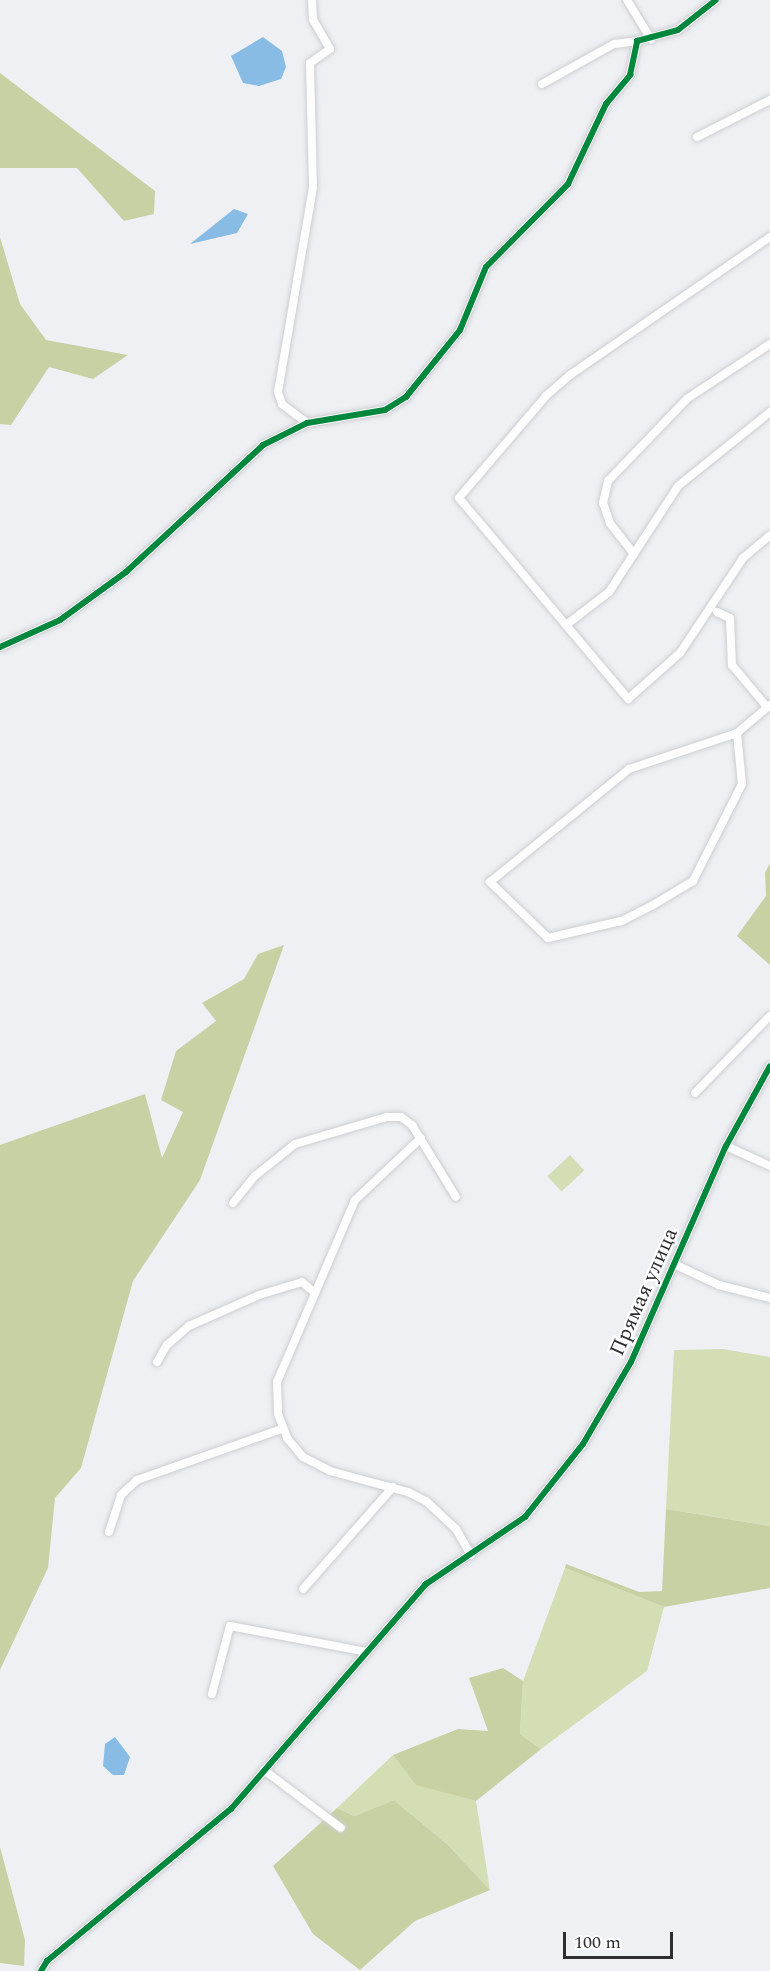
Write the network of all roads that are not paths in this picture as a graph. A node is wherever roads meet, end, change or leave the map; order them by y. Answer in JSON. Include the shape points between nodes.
{"nodes":[{"id":1,"x":312,"y":0,"type":"edge"},
{"id":2,"x":627,"y":0,"type":"edge"},
{"id":3,"x":716,"y":0,"type":"edge"},
{"id":4,"x":651,"y":39,"type":"junction"},
{"id":5,"x":637,"y":40,"type":"junction"},
{"id":6,"x":542,"y":84,"type":"dead end"},
{"id":7,"x":770,"y":100,"type":"edge"},
{"id":8,"x":697,"y":137,"type":"dead end"},
{"id":9,"x":770,"y":237,"type":"edge"},
{"id":10,"x":770,"y":344,"type":"edge"},
{"id":11,"x":770,"y":412,"type":"edge"},
{"id":12,"x":307,"y":423,"type":"junction"},
{"id":13,"x":770,"y":535,"type":"edge"},
{"id":14,"x":634,"y":554,"type":"junction"},
{"id":15,"x":717,"y":612,"type":"dead end"},
{"id":16,"x":566,"y":625,"type":"junction"},
{"id":17,"x":0,"y":647,"type":"edge"},
{"id":18,"x":769,"y":706,"type":"edge"},
{"id":19,"x":737,"y":733,"type":"junction"},
{"id":20,"x":770,"y":1016,"type":"edge"},
{"id":21,"x":770,"y":1066,"type":"edge"},
{"id":22,"x":695,"y":1093,"type":"dead end"},
{"id":23,"x":421,"y":1138,"type":"junction"},
{"id":24,"x":726,"y":1146,"type":"junction"},
{"id":25,"x":770,"y":1166,"type":"edge"},
{"id":26,"x":456,"y":1197,"type":"dead end"},
{"id":27,"x":233,"y":1203,"type":"dead end"},
{"id":28,"x":676,"y":1265,"type":"junction"},
{"id":29,"x":314,"y":1292,"type":"junction"},
{"id":30,"x":770,"y":1298,"type":"edge"},
{"id":31,"x":157,"y":1362,"type":"dead end"},
{"id":32,"x":282,"y":1429,"type":"junction"},
{"id":33,"x":393,"y":1487,"type":"junction"},
{"id":34,"x":109,"y":1532,"type":"dead end"},
{"id":35,"x":471,"y":1555,"type":"junction"},
{"id":36,"x":303,"y":1589,"type":"dead end"},
{"id":37,"x":367,"y":1652,"type":"junction"},
{"id":38,"x":212,"y":1694,"type":"dead end"},
{"id":39,"x":264,"y":1770,"type":"junction"},
{"id":40,"x":341,"y":1828,"type":"dead end"},
{"id":41,"x":41,"y":1971,"type":"edge"}],
"edges":[{"from":1,"to":12,"type":"street","via":[[313,19],[330,49],[310,63],[313,187],[278,392],[282,404]]},
{"from":2,"to":4,"type":"street"},
{"from":3,"to":4,"type":"street","via":[[693,21]]},
{"from":4,"to":5,"type":"street"},
{"from":5,"to":6,"type":"street","via":[[614,44]]},
{"from":5,"to":12,"type":"street","via":[[630,75],[606,104],[568,184],[486,267],[460,330],[430,372],[385,410]]},
{"from":7,"to":8,"type":"street"},
{"from":9,"to":16,"type":"street","via":[[570,375],[459,498]]},
{"from":10,"to":14,"type":"street","via":[[687,398],[612,476],[603,502],[610,523]]},
{"from":11,"to":14,"type":"street","via":[[678,486]]},
{"from":12,"to":17,"type":"street","via":[[242,460],[126,572],[60,620]]},
{"from":13,"to":16,"type":"street","via":[[743,558],[680,654],[628,699]]},
{"from":14,"to":16,"type":"street","via":[[609,592]]},
{"from":15,"to":18,"type":"street","via":[[730,618],[732,664]]},
{"from":18,"to":19,"type":"street"},
{"from":19,"to":19,"type":"street","via":[[742,784],[693,881],[621,921],[548,938],[537,932],[490,882],[629,769]]},
{"from":20,"to":22,"type":"street"},
{"from":21,"to":24,"type":"street","name":"Прямая улица"},
{"from":23,"to":26,"type":"street"},
{"from":23,"to":27,"type":"street","via":[[401,1117],[387,1117],[295,1144],[255,1176]]},
{"from":23,"to":29,"type":"street","via":[[355,1200]]},
{"from":24,"to":25,"type":"street"},
{"from":24,"to":28,"type":"street","name":"Прямая улица"},
{"from":28,"to":30,"type":"street","via":[[718,1285]]},
{"from":28,"to":35,"type":"street","name":"Прямая улица","via":[[631,1362],[583,1444],[525,1517]]},
{"from":29,"to":31,"type":"street","via":[[302,1282],[259,1295],[189,1326],[167,1345]]},
{"from":29,"to":32,"type":"street","via":[[277,1382]]},
{"from":32,"to":33,"type":"street","via":[[294,1448],[313,1464]]},
{"from":32,"to":34,"type":"street","via":[[138,1480],[121,1495]]},
{"from":33,"to":35,"type":"street","via":[[442,1514]]},
{"from":33,"to":36,"type":"street"},
{"from":35,"to":37,"type":"street","name":"Прямая улица","via":[[426,1584]]},
{"from":37,"to":38,"type":"street","via":[[230,1626]]},
{"from":37,"to":39,"type":"street","name":"Прямая улица"},
{"from":39,"to":40,"type":"street"},
{"from":39,"to":41,"type":"street","name":"Прямая улица","via":[[231,1809],[47,1961]]}]}
